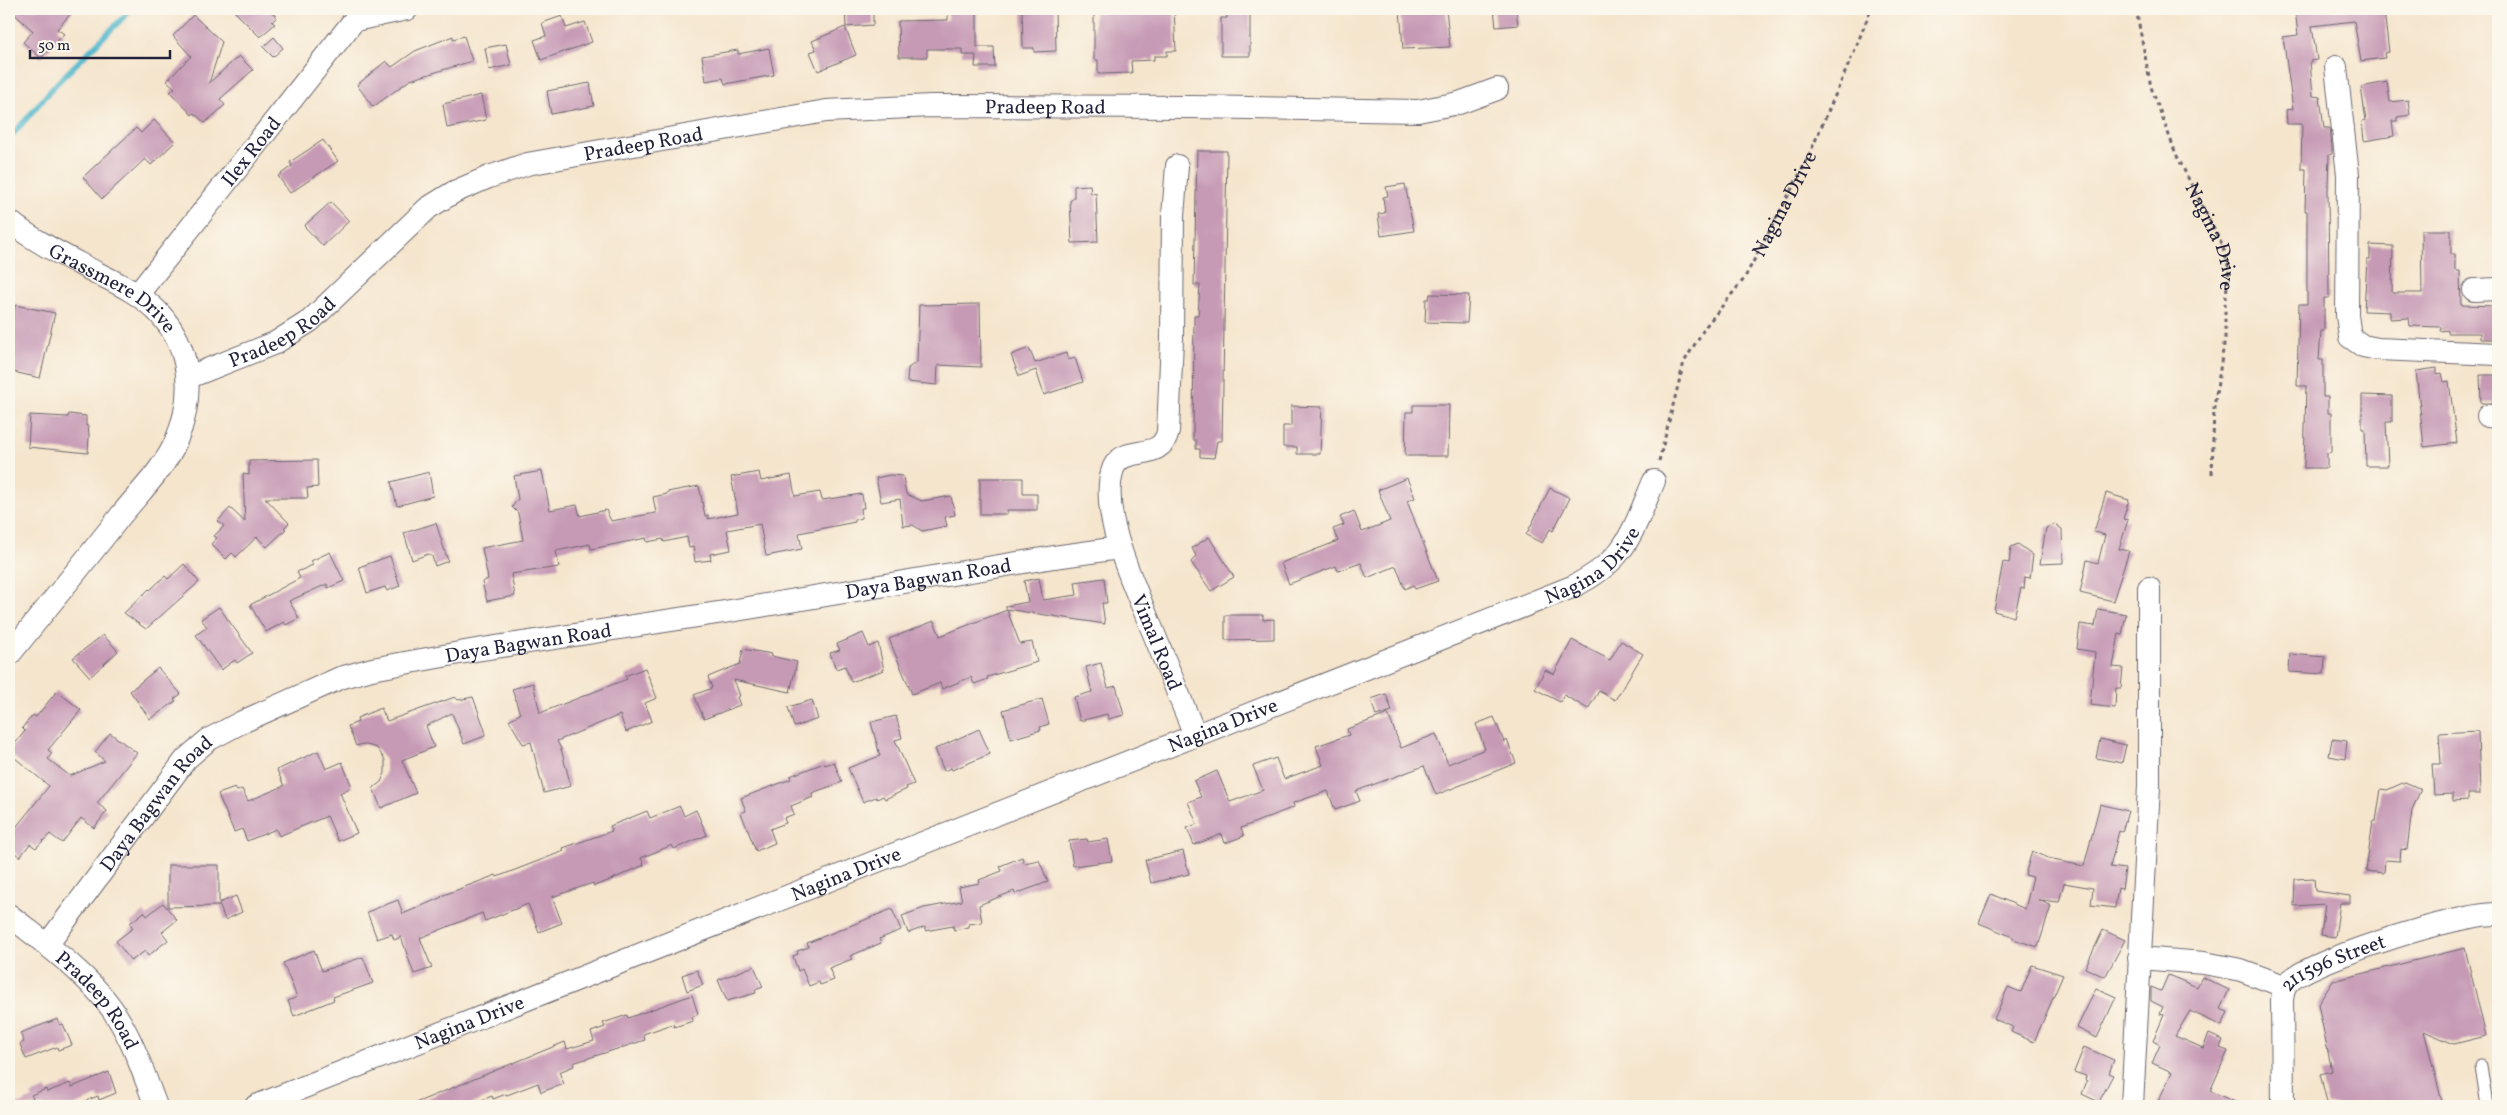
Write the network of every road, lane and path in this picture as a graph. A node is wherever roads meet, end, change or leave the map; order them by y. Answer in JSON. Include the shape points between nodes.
{"nodes":[{"id":1,"x":407,"y":9,"type":"edge"},
{"id":2,"x":1871,"y":9,"type":"edge"},
{"id":3,"x":2136,"y":9,"type":"edge"},
{"id":4,"x":359,"y":14,"type":"edge"},
{"id":5,"x":2336,"y":67,"type":"dead end"},
{"id":6,"x":1497,"y":89,"type":"dead end"},
{"id":7,"x":1177,"y":166,"type":"dead end"},
{"id":8,"x":9,"y":221,"type":"edge"},
{"id":9,"x":2498,"y":289,"type":"edge"},
{"id":10,"x":2474,"y":290,"type":"dead end"},
{"id":11,"x":138,"y":294,"type":"junction"},
{"id":12,"x":2498,"y":354,"type":"edge"},
{"id":13,"x":189,"y":377,"type":"junction"},
{"id":14,"x":2212,"y":474,"type":"dead end"},
{"id":15,"x":1654,"y":482,"type":"joint"},
{"id":16,"x":1119,"y":548,"type":"junction"},
{"id":17,"x":2149,"y":588,"type":"dead end"},
{"id":18,"x":9,"y":655,"type":"edge"},
{"id":19,"x":1195,"y":735,"type":"junction"},
{"id":20,"x":2498,"y":914,"type":"edge"},
{"id":21,"x":9,"y":915,"type":"edge"},
{"id":22,"x":47,"y":945,"type":"junction"},
{"id":23,"x":2139,"y":958,"type":"junction"},
{"id":24,"x":2284,"y":986,"type":"junction"},
{"id":25,"x":2481,"y":1066,"type":"dead end"},
{"id":26,"x":156,"y":1106,"type":"edge"},
{"id":27,"x":256,"y":1106,"type":"edge"},
{"id":28,"x":2132,"y":1106,"type":"edge"},
{"id":29,"x":2283,"y":1106,"type":"edge"},
{"id":30,"x":2487,"y":1106,"type":"edge"}],
"edges":[{"from":1,"to":4,"type":"street"},
{"from":2,"to":15,"type":"path","name":"Nagina Drive","via":[[1806,162],[1744,279],[1706,326],[1684,362]]},
{"from":3,"to":14,"type":"path","name":"Nagina Drive","via":[[2151,87],[2176,154],[2223,247],[2229,269],[2225,338],[2214,408]]},
{"from":4,"to":11,"type":"street","name":"Ilex Road"},
{"from":5,"to":12,"type":"street","via":[[2348,175],[2347,315],[2350,337],[2363,346],[2378,349]]},
{"from":6,"to":13,"type":"street","name":"Pradeep Road","via":[[1459,103],[1418,111],[1192,106],[931,106],[826,112],[527,164],[463,188],[428,208],[310,321],[275,343]]},
{"from":7,"to":16,"type":"street","name":"Vimal Road","via":[[1168,432],[1166,442],[1160,447],[1127,455],[1114,466],[1109,486]]},
{"from":8,"to":11,"type":"street","name":"Grassmere Drive","via":[[72,260]]},
{"from":9,"to":10,"type":"street"},
{"from":11,"to":13,"type":"street","name":"Grassmere Drive","via":[[171,328],[182,348]]},
{"from":13,"to":18,"type":"street","via":[[176,441],[154,474]]},
{"from":15,"to":19,"type":"street","name":"Nagina Drive","via":[[1626,545],[1614,561],[1595,576]]},
{"from":16,"to":19,"type":"street","name":"Vimal Road"},
{"from":16,"to":22,"type":"street","name":"Daya Bagwan Road","via":[[476,650],[340,678],[242,722],[208,740],[186,759]]},
{"from":17,"to":23,"type":"street","via":[[2149,786]]},
{"from":19,"to":27,"type":"street","name":"Nagina Drive"},
{"from":20,"to":24,"type":"street","name":"211596 Street","via":[[2447,923],[2360,949],[2308,970]]},
{"from":21,"to":22,"type":"street","name":"Pradeep Road"},
{"from":22,"to":26,"type":"street","name":"Pradeep Road","via":[[115,1013],[131,1041]]},
{"from":23,"to":24,"type":"street","via":[[2241,970]]},
{"from":23,"to":28,"type":"street"},
{"from":24,"to":29,"type":"street","name":"211596 Street"},
{"from":25,"to":30,"type":"lane"}]}
